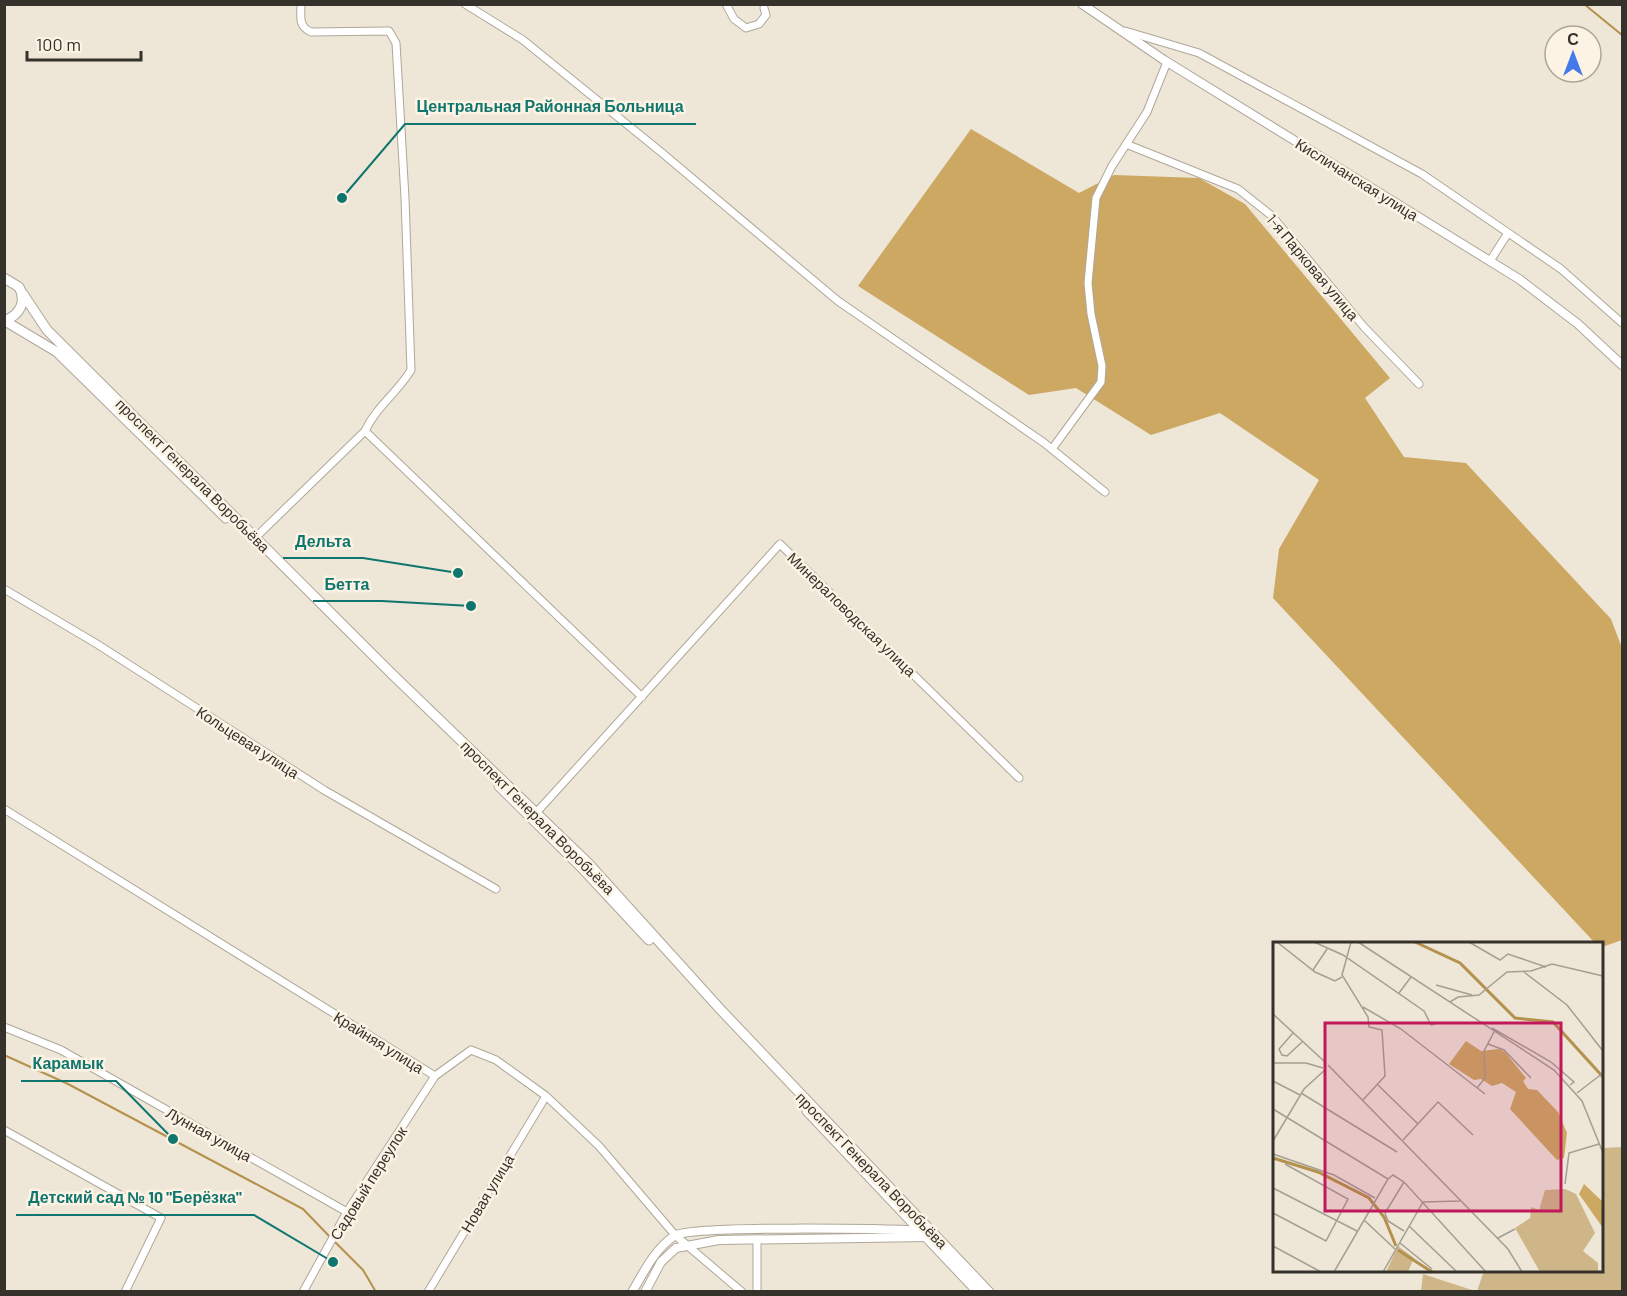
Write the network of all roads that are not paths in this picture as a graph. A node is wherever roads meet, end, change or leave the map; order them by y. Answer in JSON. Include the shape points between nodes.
{"nodes":[{"id":1,"x":301,"y":4,"type":"edge"},
{"id":2,"x":465,"y":4,"type":"edge"},
{"id":3,"x":726,"y":4,"type":"edge"},
{"id":4,"x":1082,"y":4,"type":"edge"},
{"id":5,"x":765,"y":8,"type":"dead end"},
{"id":6,"x":1120,"y":30,"type":"junction"},
{"id":7,"x":1167,"y":62,"type":"junction"},
{"id":8,"x":1126,"y":144,"type":"junction"},
{"id":9,"x":1508,"y":233,"type":"junction"},
{"id":10,"x":1490,"y":261,"type":"junction"},
{"id":11,"x":5,"y":278,"type":"edge"},
{"id":12,"x":23,"y":294,"type":"junction"},
{"id":13,"x":5,"y":321,"type":"edge"},
{"id":14,"x":1623,"y":323,"type":"edge"},
{"id":15,"x":71,"y":359,"type":"junction"},
{"id":16,"x":1623,"y":365,"type":"edge"},
{"id":17,"x":1419,"y":384,"type":"dead end"},
{"id":18,"x":365,"y":431,"type":"junction"},
{"id":19,"x":1052,"y":449,"type":"junction"},
{"id":20,"x":1105,"y":492,"type":"dead end"},
{"id":21,"x":255,"y":538,"type":"junction"},
{"id":22,"x":4,"y":589,"type":"edge"},
{"id":23,"x":642,"y":697,"type":"junction"},
{"id":24,"x":1019,"y":778,"type":"dead end"},
{"id":25,"x":4,"y":809,"type":"edge"},
{"id":26,"x":536,"y":813,"type":"junction"},
{"id":27,"x":496,"y":889,"type":"dead end"},
{"id":28,"x":4,"y":1027,"type":"edge"},
{"id":29,"x":435,"y":1076,"type":"junction"},
{"id":30,"x":546,"y":1096,"type":"junction"},
{"id":31,"x":4,"y":1130,"type":"edge"},
{"id":32,"x":347,"y":1212,"type":"junction"},
{"id":33,"x":918,"y":1230,"type":"junction"},
{"id":34,"x":675,"y":1235,"type":"junction"},
{"id":35,"x":929,"y":1235,"type":"junction"},
{"id":36,"x":757,"y":1239,"type":"junction"},
{"id":37,"x":688,"y":1246,"type":"junction"},
{"id":38,"x":126,"y":1292,"type":"edge"},
{"id":39,"x":303,"y":1292,"type":"edge"},
{"id":40,"x":428,"y":1292,"type":"edge"},
{"id":41,"x":632,"y":1292,"type":"edge"},
{"id":42,"x":645,"y":1292,"type":"edge"},
{"id":43,"x":742,"y":1292,"type":"edge"},
{"id":44,"x":757,"y":1292,"type":"edge"},
{"id":45,"x":978,"y":1292,"type":"edge"},
{"id":46,"x":989,"y":1292,"type":"edge"}],
"edges":[{"from":1,"to":18,"type":"street","via":[[301,23],[311,32],[389,31],[397,48],[411,370],[401,387],[373,414]]},
{"from":2,"to":19,"type":"street","via":[[523,40],[838,301]]},
{"from":3,"to":5,"type":"street","via":[[734,19],[746,28],[759,24],[766,15]]},
{"from":4,"to":6,"type":"street","name":"Кисличанская улица"},
{"from":6,"to":7,"type":"street","name":"Кисличанская улица"},
{"from":6,"to":9,"type":"street","via":[[1199,53],[1422,174]]},
{"from":7,"to":8,"type":"street","via":[[1147,112]]},
{"from":7,"to":10,"type":"street","name":"Кисличанская улица"},
{"from":8,"to":17,"type":"street","name":"1-я Парковая улица","via":[[1238,189],[1272,216],[1364,327]]},
{"from":8,"to":19,"type":"street","via":[[1096,198],[1088,283],[1102,366],[1101,382]]},
{"from":9,"to":10,"type":"street"},
{"from":9,"to":14,"type":"street","via":[[1561,269]]},
{"from":10,"to":16,"type":"street","name":"Кисличанская улица","via":[[1578,324]]},
{"from":11,"to":12,"type":"main road","via":[[17,284]]},
{"from":12,"to":13,"type":"main road","via":[[20,310]]},
{"from":12,"to":15,"type":"main road"},
{"from":13,"to":15,"type":"main road"},
{"from":15,"to":21,"type":"main road","name":"проспект Генерала Воробьёва"},
{"from":15,"to":33,"type":"main road","name":"проспект Генерала Воробьёва","via":[[581,867]]},
{"from":18,"to":21,"type":"street"},
{"from":18,"to":23,"type":"street"},
{"from":19,"to":20,"type":"street"},
{"from":21,"to":26,"type":"main road","name":"проспект Генерала Воробьёва"},
{"from":22,"to":27,"type":"street","name":"Кольцевая улица","via":[[324,790]]},
{"from":23,"to":24,"type":"street","name":"Минераловодская улица","via":[[780,544]]},
{"from":23,"to":26,"type":"street","name":"Минераловодская улица"},
{"from":25,"to":29,"type":"street","name":"Крайняя улица"},
{"from":26,"to":35,"type":"main road","name":"проспект Генерала Воробьёва","via":[[589,864]]},
{"from":28,"to":32,"type":"street","name":"Лунная улица","via":[[61,1050]]},
{"from":29,"to":30,"type":"street","name":"Крайняя улица","via":[[471,1050],[496,1060]]},
{"from":29,"to":32,"type":"street","name":"Садовый переулок"},
{"from":30,"to":34,"type":"street","name":"Крайняя улица","via":[[599,1146]]},
{"from":30,"to":40,"type":"street","name":"Новая улица"},
{"from":31,"to":38,"type":"street","via":[[161,1218]]},
{"from":32,"to":39,"type":"street","name":"Садовый переулок"},
{"from":33,"to":34,"type":"street","via":[[719,1230]]},
{"from":33,"to":35,"type":"main road","name":"проспект Генерала Воробьёва"},
{"from":34,"to":37,"type":"street","name":"Крайняя улица"},
{"from":34,"to":41,"type":"street","via":[[652,1257]]},
{"from":35,"to":36,"type":"street"},
{"from":35,"to":45,"type":"main road","name":"проспект Генерала Воробьёва"},
{"from":35,"to":46,"type":"main road","name":"проспект Генерала Воробьёва"},
{"from":36,"to":37,"type":"street"},
{"from":36,"to":44,"type":"street"},
{"from":37,"to":42,"type":"street","via":[[676,1248],[661,1262]]},
{"from":37,"to":43,"type":"street","name":"Крайняя улица"}]}
